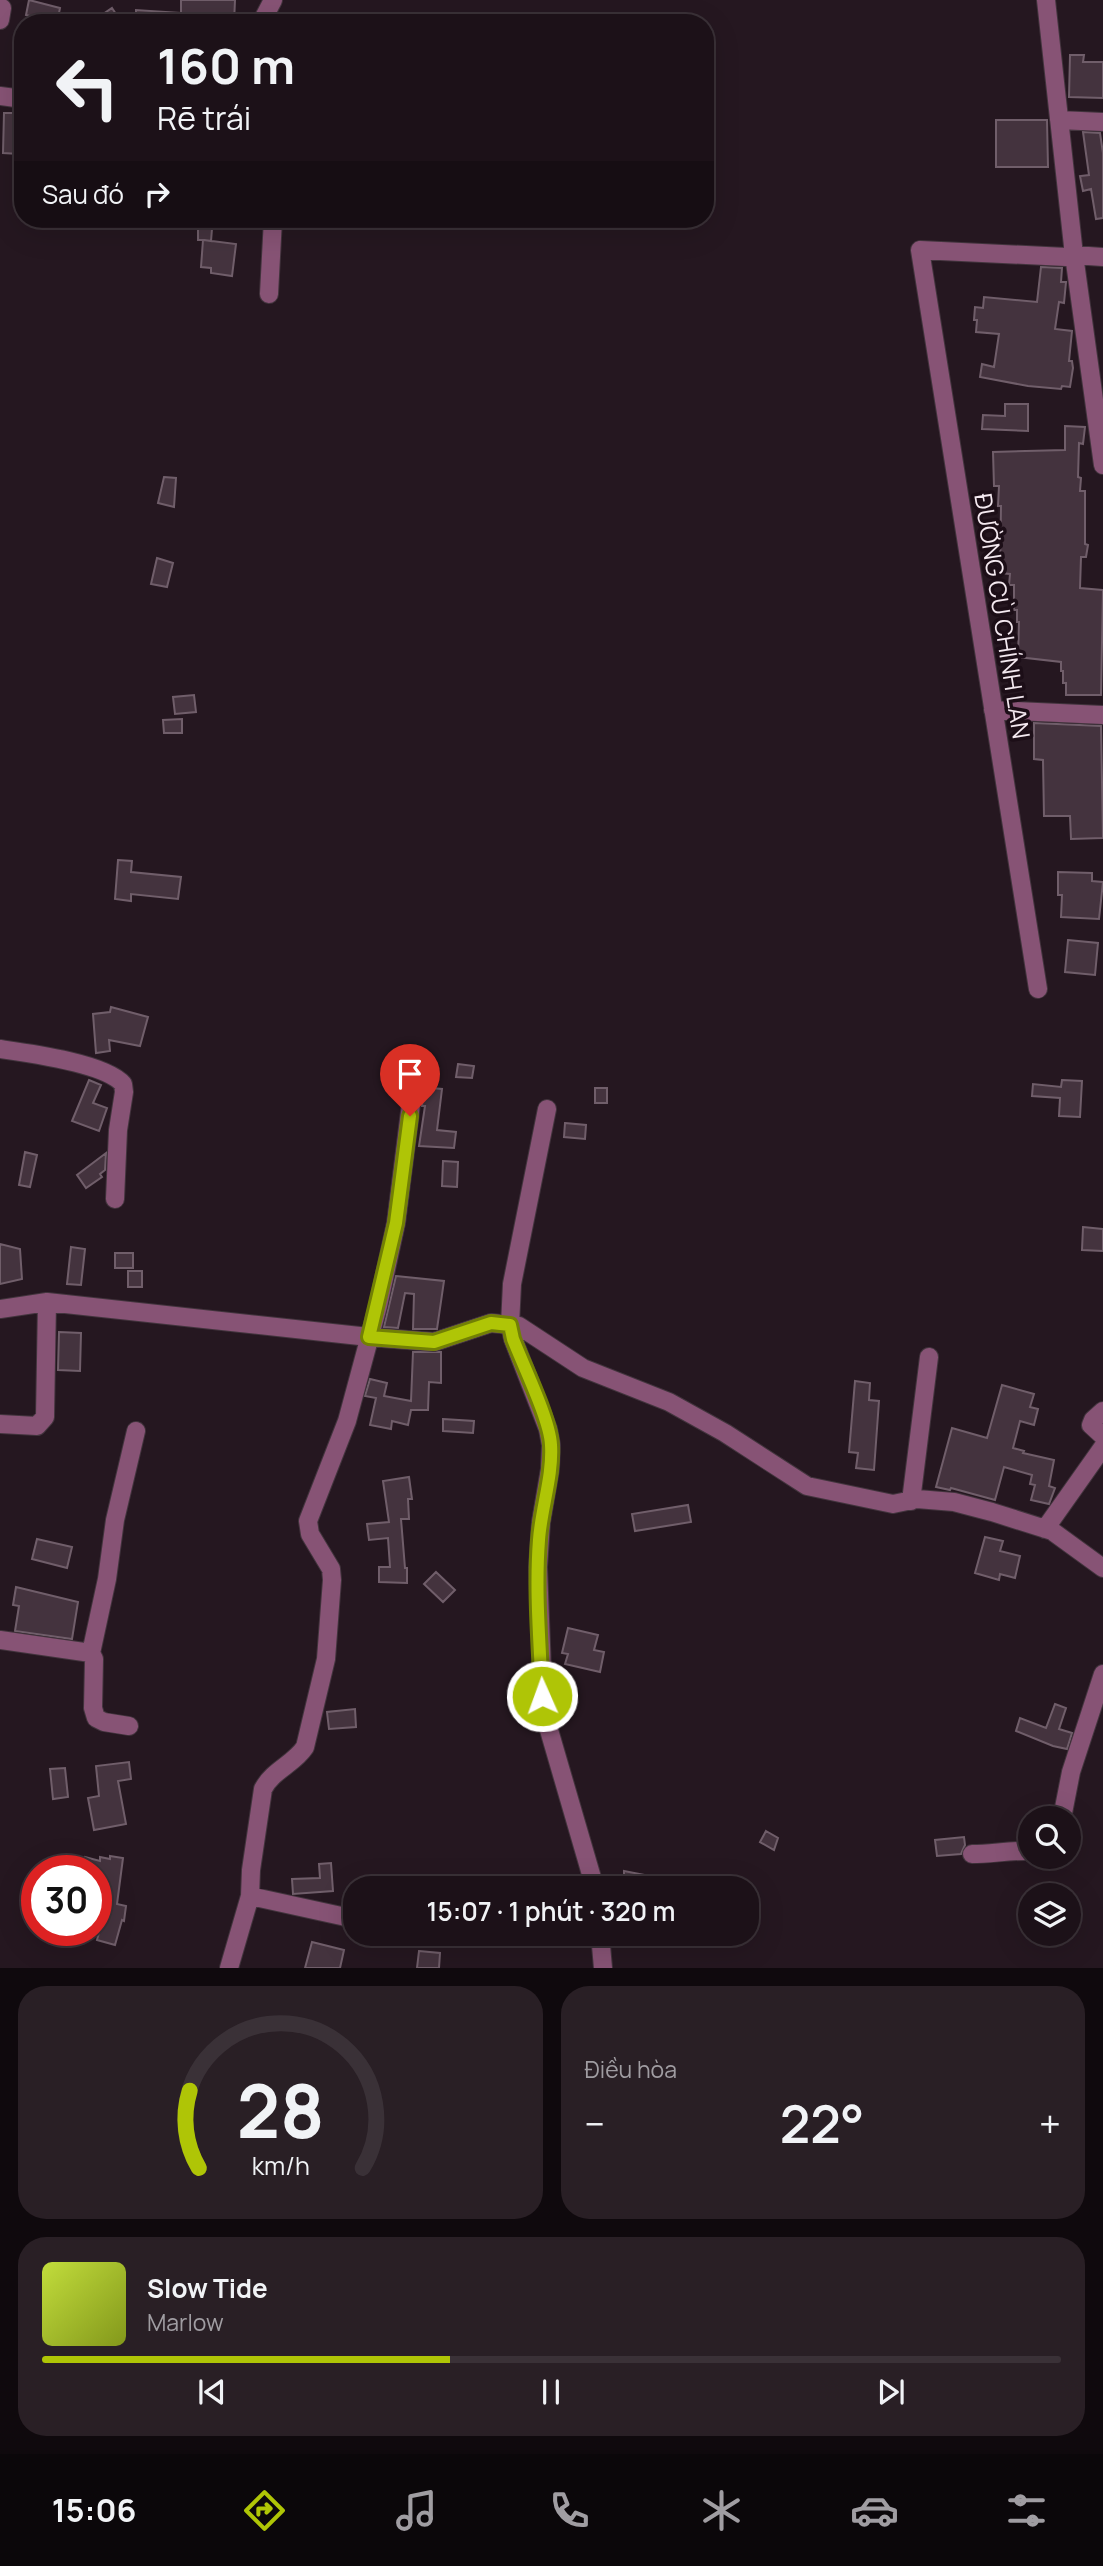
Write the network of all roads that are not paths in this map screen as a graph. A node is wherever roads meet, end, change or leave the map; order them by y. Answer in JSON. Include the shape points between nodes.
{"nodes":[{"id":1,"x":1046,"y":0,"type":"edge"},
{"id":2,"x":1059,"y":120,"type":"junction"},
{"id":3,"x":1103,"y":122,"type":"edge"},
{"id":4,"x":273,"y":228,"type":"edge"},
{"id":5,"x":1074,"y":255,"type":"junction"},
{"id":6,"x":1103,"y":257,"type":"edge"},
{"id":7,"x":269,"y":295,"type":"dead end"},
{"id":8,"x":1103,"y":465,"type":"edge"},
{"id":9,"x":993,"y":710,"type":"junction"},
{"id":10,"x":1103,"y":715,"type":"edge"},
{"id":11,"x":1038,"y":989,"type":"dead end"},
{"id":12,"x":0,"y":1049,"type":"edge"},
{"id":13,"x":412,"y":1096,"type":"dead end"},
{"id":14,"x":547,"y":1108,"type":"dead end"},
{"id":15,"x":115,"y":1199,"type":"dead end"},
{"id":16,"x":47,"y":1302,"type":"junction"},
{"id":17,"x":0,"y":1309,"type":"edge"},
{"id":18,"x":510,"y":1325,"type":"junction"},
{"id":19,"x":369,"y":1337,"type":"junction"},
{"id":20,"x":929,"y":1357,"type":"dead end"},
{"id":21,"x":1103,"y":1411,"type":"edge"},
{"id":22,"x":0,"y":1424,"type":"edge"},
{"id":23,"x":136,"y":1431,"type":"dead end"},
{"id":24,"x":1103,"y":1436,"type":"edge"},
{"id":25,"x":1103,"y":1447,"type":"edge"},
{"id":26,"x":911,"y":1501,"type":"junction"},
{"id":27,"x":1045,"y":1529,"type":"junction"},
{"id":28,"x":1103,"y":1568,"type":"edge"},
{"id":29,"x":0,"y":1640,"type":"edge"},
{"id":30,"x":91,"y":1653,"type":"junction"},
{"id":31,"x":1103,"y":1674,"type":"edge"},
{"id":32,"x":129,"y":1726,"type":"dead end"},
{"id":33,"x":1064,"y":1806,"type":"edge"},
{"id":34,"x":1018,"y":1850,"type":"edge"},
{"id":35,"x":972,"y":1854,"type":"dead end"},
{"id":36,"x":592,"y":1876,"type":"edge"},
{"id":37,"x":250,"y":1896,"type":"junction"},
{"id":38,"x":343,"y":1916,"type":"edge"},
{"id":39,"x":601,"y":1946,"type":"edge"},
{"id":40,"x":229,"y":1968,"type":"edge"},
{"id":41,"x":603,"y":1968,"type":"edge"}],
"edges":[{"from":1,"to":2,"type":"street"},
{"from":2,"to":3,"type":"street"},
{"from":2,"to":5,"type":"street"},
{"from":4,"to":7,"type":"street"},
{"from":5,"to":6,"type":"street"},
{"from":5,"to":8,"type":"street"},
{"from":5,"to":9,"type":"street","name":"ĐƯỜNG CÙ CHÍNH LAN","via":[[920,250]]},
{"from":9,"to":10,"type":"street"},
{"from":9,"to":11,"type":"street","name":"ĐƯỜNG CÙ CHÍNH LAN"},
{"from":12,"to":15,"type":"street","via":[[109,1072],[123,1084]]},
{"from":13,"to":19,"type":"street","via":[[396,1223]]},
{"from":14,"to":18,"type":"street","via":[[512,1284]]},
{"from":16,"to":17,"type":"street"},
{"from":16,"to":19,"type":"street"},
{"from":16,"to":22,"type":"street","via":[[45,1417],[37,1426]]},
{"from":18,"to":19,"type":"street","via":[[491,1323],[434,1342]]},
{"from":18,"to":26,"type":"street","via":[[519,1326],[583,1368],[669,1402],[807,1486],[893,1504]]},
{"from":18,"to":36,"type":"street","via":[[550,1437],[538,1567],[542,1696]]},
{"from":19,"to":37,"type":"street","via":[[347,1421],[308,1521],[310,1534],[331,1569],[324,1670],[305,1747],[263,1789]]},
{"from":20,"to":26,"type":"street"},
{"from":21,"to":24,"type":"street","via":[[1091,1422]]},
{"from":23,"to":30,"type":"street"},
{"from":25,"to":27,"type":"street"},
{"from":26,"to":27,"type":"street","via":[[954,1502]]},
{"from":27,"to":28,"type":"street"},
{"from":29,"to":30,"type":"street"},
{"from":30,"to":32,"type":"street","via":[[96,1718]]},
{"from":31,"to":33,"type":"street"},
{"from":34,"to":35,"type":"street"},
{"from":37,"to":38,"type":"street"},
{"from":37,"to":40,"type":"street"},
{"from":39,"to":41,"type":"street"}]}
